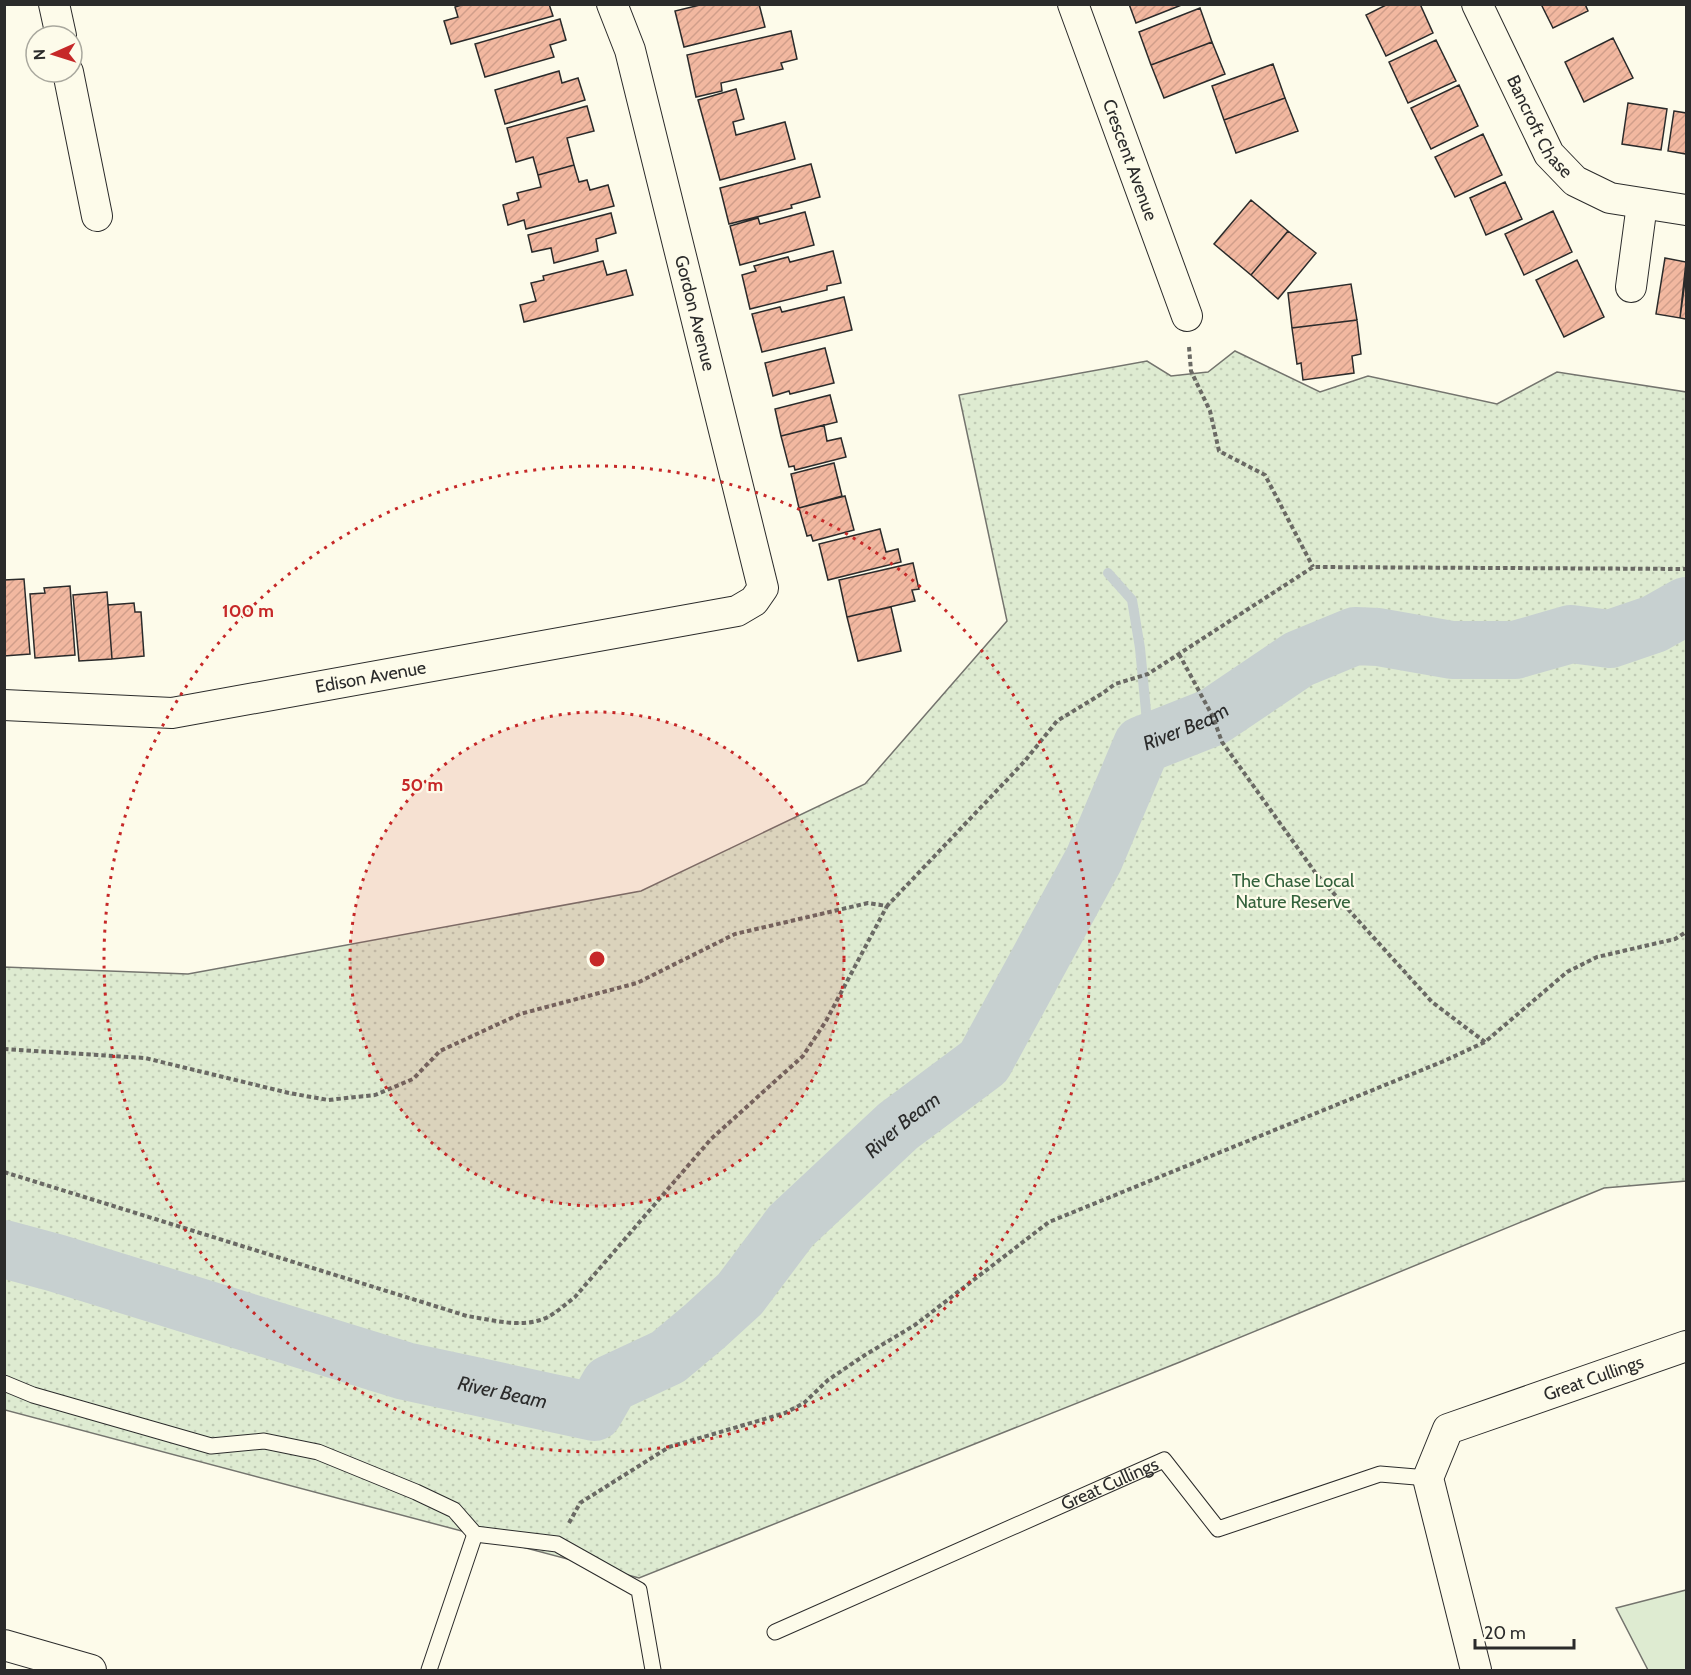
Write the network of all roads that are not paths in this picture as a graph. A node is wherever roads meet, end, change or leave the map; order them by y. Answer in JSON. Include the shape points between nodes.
{"nodes":[{"id":1,"x":54,"y":4,"type":"edge"},
{"id":2,"x":612,"y":4,"type":"edge"},
{"id":3,"x":1073,"y":4,"type":"edge"},
{"id":4,"x":1477,"y":4,"type":"edge"},
{"id":5,"x":58,"y":24,"type":"edge"},
{"id":6,"x":70,"y":84,"type":"edge"},
{"id":7,"x":1642,"y":204,"type":"junction"},
{"id":8,"x":1686,"y":210,"type":"edge"},
{"id":9,"x":98,"y":216,"type":"dead end"},
{"id":10,"x":1631,"y":287,"type":"dead end"},
{"id":11,"x":1187,"y":316,"type":"road end"},
{"id":12,"x":736,"y":611,"type":"joint"},
{"id":13,"x":4,"y":705,"type":"edge"},
{"id":14,"x":1686,"y":1346,"type":"edge"},
{"id":15,"x":4,"y":1383,"type":"edge"},
{"id":16,"x":1428,"y":1478,"type":"junction"},
{"id":17,"x":475,"y":1534,"type":"junction"},
{"id":18,"x":775,"y":1632,"type":"dead end"},
{"id":19,"x":4,"y":1645,"type":"edge"},
{"id":20,"x":91,"y":1671,"type":"edge"},
{"id":21,"x":429,"y":1671,"type":"edge"},
{"id":22,"x":653,"y":1671,"type":"edge"},
{"id":23,"x":1476,"y":1671,"type":"edge"}],
"edges":[{"from":1,"to":5,"type":"street"},
{"from":2,"to":12,"type":"street","name":"Gordon Avenue","via":[[630,50],[763,588],[754,601]]},
{"from":3,"to":11,"type":"street","name":"Crescent Avenue"},
{"from":4,"to":7,"type":"street","name":"Bancroft Chase","via":[[1549,154],[1575,182],[1610,198]]},
{"from":6,"to":9,"type":"street"},
{"from":7,"to":8,"type":"street","name":"Bancroft Chase"},
{"from":7,"to":10,"type":"street"},
{"from":12,"to":13,"type":"street","name":"Edison Avenue","via":[[172,713]]},
{"from":14,"to":16,"type":"street","name":"Great Cullings","via":[[1448,1429]]},
{"from":15,"to":17,"type":"lane","via":[[33,1395],[211,1446],[264,1441],[318,1452],[454,1510]]},
{"from":16,"to":18,"type":"lane","name":"Great Cullings","via":[[1380,1474],[1218,1529],[1164,1460]]},
{"from":16,"to":23,"type":"street"},
{"from":17,"to":21,"type":"lane"},
{"from":17,"to":22,"type":"lane","via":[[557,1544],[639,1590]]},
{"from":19,"to":20,"type":"street"}]}
